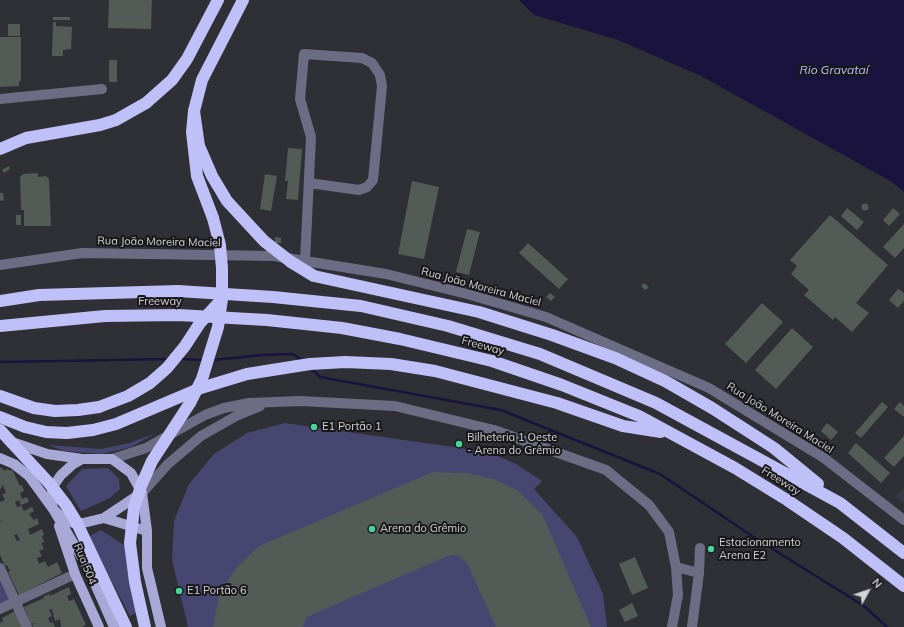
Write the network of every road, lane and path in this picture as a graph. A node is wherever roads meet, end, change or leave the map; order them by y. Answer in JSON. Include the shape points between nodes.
{"nodes":[{"id":1,"x":218,"y":0,"type":"edge"},
{"id":2,"x":243,"y":0,"type":"edge"},
{"id":3,"x":102,"y":90,"type":"dead end"},
{"id":4,"x":0,"y":99,"type":"edge"},
{"id":5,"x":194,"y":111,"type":"junction"},
{"id":6,"x":0,"y":149,"type":"edge"},
{"id":7,"x":309,"y":184,"type":"junction"},
{"id":8,"x":305,"y":261,"type":"junction"},
{"id":9,"x":0,"y":265,"type":"edge"},
{"id":10,"x":222,"y":299,"type":"junction"},
{"id":11,"x":0,"y":301,"type":"edge"},
{"id":12,"x":0,"y":326,"type":"edge"},
{"id":13,"x":0,"y":396,"type":"edge"},
{"id":14,"x":276,"y":401,"type":"junction"},
{"id":15,"x":0,"y":417,"type":"edge"},
{"id":16,"x":0,"y":430,"type":"edge"},
{"id":17,"x":670,"y":433,"type":"junction"},
{"id":18,"x":0,"y":438,"type":"edge"},
{"id":19,"x":0,"y":458,"type":"edge"},
{"id":20,"x":82,"y":459,"type":"junction"},
{"id":21,"x":112,"y":459,"type":"junction"},
{"id":22,"x":142,"y":493,"type":"junction"},
{"id":23,"x":840,"y":503,"type":"junction"},
{"id":24,"x":53,"y":509,"type":"junction"},
{"id":25,"x":104,"y":518,"type":"junction"},
{"id":26,"x":904,"y":520,"type":"edge"},
{"id":27,"x":147,"y":531,"type":"junction"},
{"id":28,"x":700,"y":548,"type":"dead end"},
{"id":29,"x":904,"y":553,"type":"edge"},
{"id":30,"x":676,"y":567,"type":"junction"},
{"id":31,"x":0,"y":568,"type":"edge"},
{"id":32,"x":699,"y":573,"type":"junction"},
{"id":33,"x":75,"y":574,"type":"junction"},
{"id":34,"x":904,"y":586,"type":"edge"},
{"id":35,"x":15,"y":602,"type":"junction"},
{"id":36,"x":0,"y":609,"type":"edge"},
{"id":37,"x":27,"y":627,"type":"edge"},
{"id":38,"x":99,"y":627,"type":"edge"},
{"id":39,"x":114,"y":627,"type":"edge"},
{"id":40,"x":126,"y":627,"type":"edge"},
{"id":41,"x":144,"y":627,"type":"edge"},
{"id":42,"x":161,"y":627,"type":"edge"},
{"id":43,"x":672,"y":627,"type":"edge"},
{"id":44,"x":692,"y":627,"type":"edge"}],
"edges":[{"from":1,"to":6,"type":"highway","via":[[187,59],[172,80],[132,112],[100,126],[26,138]]},
{"from":2,"to":5,"type":"highway","via":[[202,80]]},
{"from":3,"to":4,"type":"street"},
{"from":5,"to":10,"type":"highway","bridge":true,"via":[[193,148],[197,176],[220,245]]},
{"from":5,"to":23,"type":"highway","bridge":true,"via":[[199,146],[212,176],[227,201],[264,241],[314,276],[479,312],[615,358],[665,381],[712,408],[774,448]]},
{"from":7,"to":7,"type":"street","via":[[359,190],[367,187],[373,180],[382,86],[380,75],[372,62],[362,58],[304,54],[300,100],[311,137]]},
{"from":7,"to":8,"type":"street"},
{"from":8,"to":9,"type":"street","name":"Rua João Moreira Maciel","via":[[274,256],[82,253]]},
{"from":8,"to":26,"type":"street","name":"Rua João Moreira Maciel","via":[[393,276],[546,317],[709,388],[824,458]]},
{"from":10,"to":13,"type":"highway","bridge":true,"via":[[200,323],[167,368],[150,383],[128,396],[99,407],[55,411],[34,408]]},
{"from":10,"to":41,"type":"highway","bridge":true,"via":[[218,327],[202,379],[190,403],[152,461],[134,508],[131,555]]},
{"from":11,"to":23,"type":"highway","name":"Freeway","via":[[39,295],[178,291],[320,301],[404,315],[540,354],[634,393]]},
{"from":12,"to":17,"type":"highway","name":"Freeway","via":[[105,316],[178,315],[267,320],[342,328],[492,361],[562,385],[638,416]]},
{"from":14,"to":21,"type":"street","via":[[224,408],[205,415],[146,448]]},
{"from":14,"to":22,"type":"street","via":[[238,415],[201,436],[168,464]]},
{"from":14,"to":30,"type":"street","via":[[394,406],[494,430],[606,470],[649,505],[669,532]]},
{"from":15,"to":17,"type":"highway","via":[[46,432],[93,430],[116,424],[201,388],[247,374],[310,364],[345,362],[391,364],[435,371],[557,404],[623,426]]},
{"from":16,"to":40,"type":"highway","bridge":true,"via":[[66,505]]},
{"from":17,"to":34,"type":"highway","name":"Freeway","via":[[735,468],[786,500],[843,538]]},
{"from":18,"to":20,"type":"main road","via":[[47,454]]},
{"from":19,"to":24,"type":"main road","via":[[14,464],[29,476]]},
{"from":20,"to":21,"type":"main road"},
{"from":20,"to":24,"type":"main road","via":[[72,465],[54,485],[51,496]]},
{"from":21,"to":22,"type":"main road","via":[[131,473]]},
{"from":22,"to":25,"type":"main road"},
{"from":22,"to":27,"type":"main road"},
{"from":23,"to":29,"type":"highway","name":"Freeway"},
{"from":24,"to":25,"type":"main road","via":[[73,523]]},
{"from":24,"to":33,"type":"main road","name":"Rua 504"},
{"from":24,"to":39,"type":"main road","via":[[88,568]]},
{"from":25,"to":27,"type":"main road"},
{"from":27,"to":42,"type":"main road","via":[[147,568]]},
{"from":28,"to":32,"type":"street"},
{"from":30,"to":32,"type":"street"},
{"from":30,"to":43,"type":"street","via":[[678,595]]},
{"from":31,"to":35,"type":"street"},
{"from":32,"to":44,"type":"street"},
{"from":33,"to":35,"type":"street"},
{"from":33,"to":38,"type":"main road","name":"Rua 504"},
{"from":35,"to":36,"type":"street"},
{"from":35,"to":37,"type":"street"}]}
